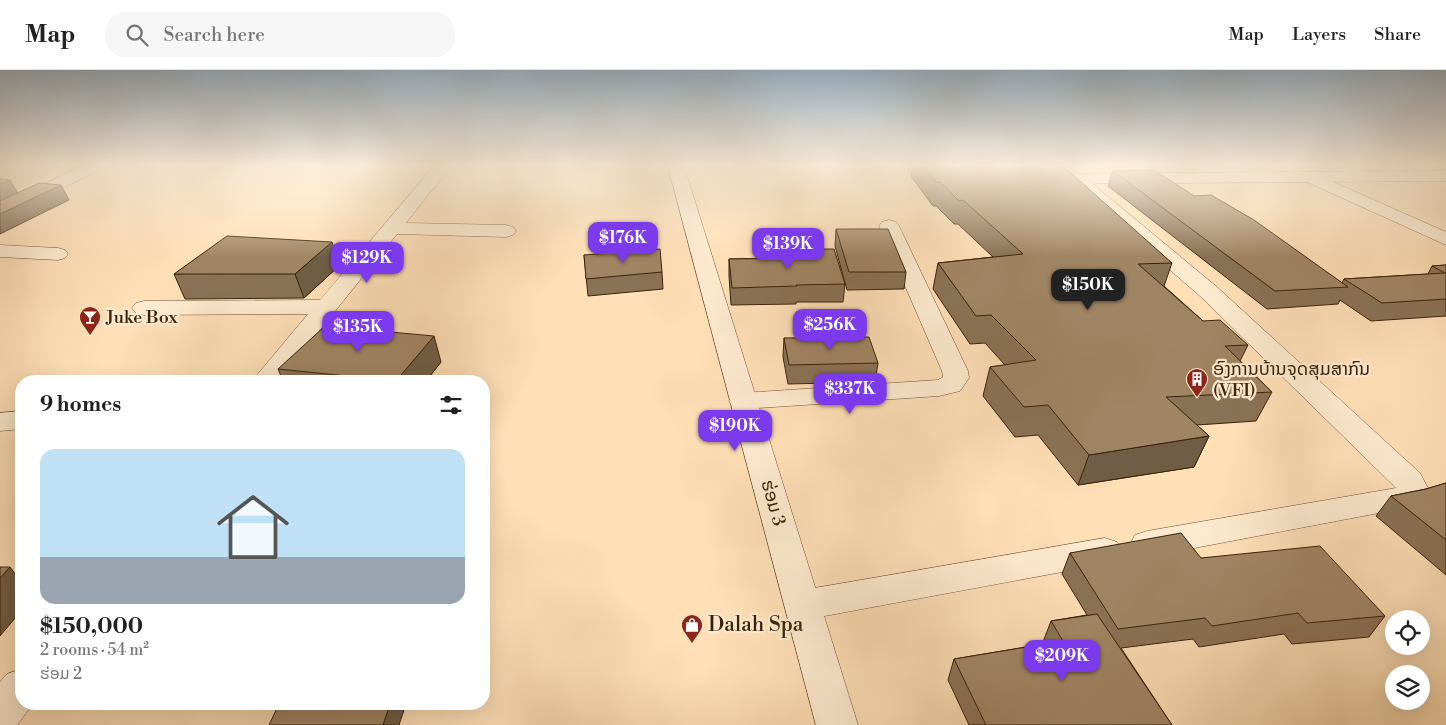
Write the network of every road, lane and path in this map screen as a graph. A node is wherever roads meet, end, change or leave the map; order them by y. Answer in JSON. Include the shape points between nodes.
{"nodes":[{"id":1,"x":33,"y":197,"type":"edge"},
{"id":2,"x":417,"y":197,"type":"edge"},
{"id":3,"x":685,"y":197,"type":"edge"},
{"id":4,"x":1097,"y":197,"type":"edge"},
{"id":5,"x":1353,"y":197,"type":"edge"},
{"id":6,"x":0,"y":213,"type":"edge"},
{"id":7,"x":890,"y":226,"type":"dead end"},
{"id":8,"x":390,"y":228,"type":"junction"},
{"id":9,"x":506,"y":231,"type":"dead end"},
{"id":10,"x":1446,"y":239,"type":"edge"},
{"id":11,"x":0,"y":251,"type":"edge"},
{"id":12,"x":58,"y":254,"type":"dead end"},
{"id":13,"x":325,"y":307,"type":"junction"},
{"id":14,"x":144,"y":308,"type":"dead end"},
{"id":15,"x":270,"y":375,"type":"edge"},
{"id":16,"x":743,"y":401,"type":"junction"},
{"id":17,"x":15,"y":421,"type":"edge"},
{"id":18,"x":0,"y":422,"type":"edge"},
{"id":19,"x":803,"y":605,"type":"junction"},
{"id":20,"x":15,"y":695,"type":"edge"},
{"id":21,"x":0,"y":714,"type":"edge"},
{"id":22,"x":837,"y":725,"type":"edge"}],
"edges":[{"from":1,"to":6,"type":"street"},
{"from":2,"to":8,"type":"street"},
{"from":3,"to":16,"type":"street","name":"ຮ່ອມ 3"},
{"from":4,"to":19,"type":"street","via":[[1209,292],[1423,486],[1413,490],[1410,497]]},
{"from":5,"to":10,"type":"street"},
{"from":7,"to":16,"type":"street","via":[[956,378],[950,385],[939,388]]},
{"from":8,"to":9,"type":"street"},
{"from":8,"to":13,"type":"street"},
{"from":11,"to":12,"type":"street"},
{"from":13,"to":14,"type":"street"},
{"from":13,"to":15,"type":"street"},
{"from":16,"to":19,"type":"street","name":"ຮ່ອມ 3"},
{"from":17,"to":18,"type":"street"},
{"from":19,"to":22,"type":"street","name":"ຮ່ອມ 3"},
{"from":20,"to":21,"type":"street"}]}
